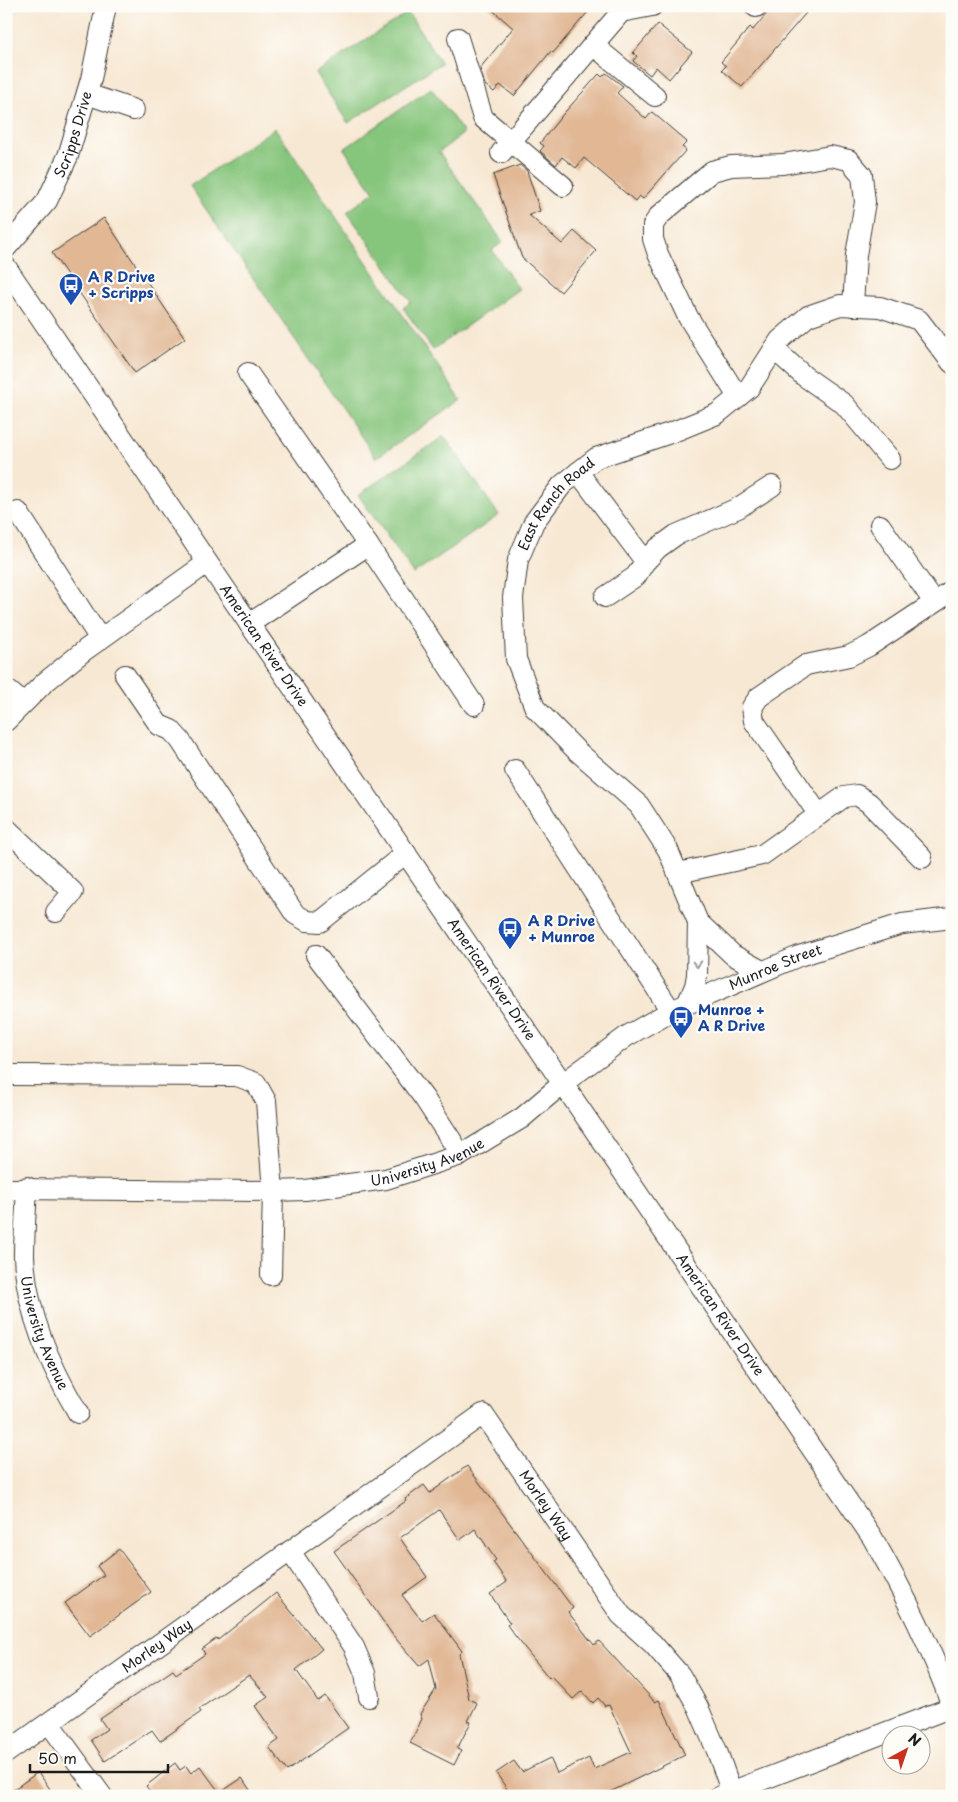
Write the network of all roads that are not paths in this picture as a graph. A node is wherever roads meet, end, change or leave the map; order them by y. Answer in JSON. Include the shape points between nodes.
{"nodes":[{"id":1,"x":106,"y":6,"type":"edge"},
{"id":2,"x":652,"y":6,"type":"edge"},
{"id":3,"x":458,"y":38,"type":"dead end"},
{"id":4,"x":593,"y":45,"type":"junction"},
{"id":5,"x":87,"y":94,"type":"junction"},
{"id":6,"x":655,"y":96,"type":"dead end"},
{"id":7,"x":134,"y":110,"type":"dead end"},
{"id":8,"x":506,"y":147,"type":"junction"},
{"id":9,"x":563,"y":186,"type":"dead end"},
{"id":10,"x":6,"y":248,"type":"edge"},
{"id":11,"x":6,"y":267,"type":"edge"},
{"id":12,"x":853,"y":306,"type":"junction"},
{"id":13,"x":774,"y":349,"type":"junction"},
{"id":14,"x":952,"y":362,"type":"edge"},
{"id":15,"x":248,"y":373,"type":"dead end"},
{"id":16,"x":738,"y":397,"type":"junction"},
{"id":17,"x":890,"y":459,"type":"dead end"},
{"id":18,"x":578,"y":472,"type":"junction"},
{"id":19,"x":772,"y":486,"type":"dead end"},
{"id":20,"x":18,"y":512,"type":"dead end"},
{"id":21,"x":880,"y":525,"type":"dead end"},
{"id":22,"x":368,"y":544,"type":"junction"},
{"id":23,"x":645,"y":561,"type":"junction"},
{"id":24,"x":207,"y":563,"type":"junction"},
{"id":25,"x":952,"y":591,"type":"edge"},
{"id":26,"x":606,"y":598,"type":"dead end"},
{"id":27,"x":934,"y":602,"type":"junction"},
{"id":28,"x":249,"y":624,"type":"junction"},
{"id":29,"x":100,"y":639,"type":"junction"},
{"id":30,"x":125,"y":676,"type":"dead end"},
{"id":31,"x":6,"y":689,"type":"edge"},
{"id":32,"x":23,"y":703,"type":"junction"},
{"id":33,"x":474,"y":705,"type":"dead end"},
{"id":34,"x":6,"y":721,"type":"edge"},
{"id":35,"x":515,"y":770,"type":"dead end"},
{"id":36,"x":819,"y":815,"type":"junction"},
{"id":37,"x":6,"y":828,"type":"edge"},
{"id":38,"x":406,"y":853,"type":"junction"},
{"id":39,"x":922,"y":858,"type":"dead end"},
{"id":40,"x":678,"y":873,"type":"junction"},
{"id":41,"x":56,"y":912,"type":"dead end"},
{"id":42,"x":952,"y":918,"type":"edge"},
{"id":43,"x":698,"y":922,"type":"junction"},
{"id":44,"x":316,"y":956,"type":"dead end"},
{"id":45,"x":762,"y":971,"type":"junction"},
{"id":46,"x":679,"y":1008,"type":"junction"},
{"id":47,"x":6,"y":1075,"type":"edge"},
{"id":48,"x":562,"y":1084,"type":"junction"},
{"id":49,"x":461,"y":1154,"type":"junction"},
{"id":50,"x":27,"y":1187,"type":"junction"},
{"id":51,"x":6,"y":1189,"type":"edge"},
{"id":52,"x":273,"y":1191,"type":"junction"},
{"id":53,"x":271,"y":1275,"type":"dead end"},
{"id":54,"x":78,"y":1413,"type":"dead end"},
{"id":55,"x":290,"y":1552,"type":"junction"},
{"id":56,"x":369,"y":1696,"type":"dead end"},
{"id":57,"x":952,"y":1707,"type":"edge"},
{"id":58,"x":49,"y":1723,"type":"junction"},
{"id":59,"x":6,"y":1753,"type":"edge"},
{"id":60,"x":728,"y":1794,"type":"edge"},
{"id":61,"x":102,"y":1796,"type":"edge"}],
"edges":[{"from":1,"to":5,"type":"street","name":"Scripps Drive"},
{"from":2,"to":4,"type":"street","via":[[621,12]]},
{"from":3,"to":8,"type":"street","via":[[483,118]]},
{"from":4,"to":6,"type":"street"},
{"from":4,"to":8,"type":"street"},
{"from":5,"to":7,"type":"street"},
{"from":5,"to":10,"type":"street","name":"Scripps Drive","via":[[68,156],[48,201]]},
{"from":8,"to":9,"type":"street"},
{"from":11,"to":24,"type":"street","name":"American River Drive"},
{"from":12,"to":13,"type":"street","name":"East Ranch Road","via":[[840,305],[808,316]]},
{"from":12,"to":14,"type":"street","name":"East Ranch Road","via":[[880,307],[919,320]]},
{"from":12,"to":16,"type":"street","via":[[856,255],[865,202],[862,174],[849,160],[830,156],[783,164],[731,166],[712,171],[659,216],[653,225],[653,239],[688,318]]},
{"from":13,"to":16,"type":"street","name":"East Ranch Road","via":[[749,388]]},
{"from":13,"to":17,"type":"street","via":[[804,376],[844,404]]},
{"from":15,"to":22,"type":"street"},
{"from":16,"to":18,"type":"street","name":"East Ranch Road","via":[[718,414],[596,458]]},
{"from":18,"to":23,"type":"street"},
{"from":18,"to":40,"type":"street","name":"East Ranch Road","via":[[562,485],[534,522],[518,560],[513,598],[516,659],[535,708],[576,751],[639,805],[668,850]]},
{"from":19,"to":23,"type":"street","via":[[738,508],[676,535]]},
{"from":20,"to":29,"type":"street"},
{"from":21,"to":27,"type":"street"},
{"from":22,"to":28,"type":"street"},
{"from":22,"to":33,"type":"street"},
{"from":23,"to":26,"type":"street","via":[[636,576]]},
{"from":24,"to":28,"type":"street","name":"American River Drive"},
{"from":24,"to":29,"type":"street"},
{"from":25,"to":27,"type":"street"},
{"from":27,"to":36,"type":"street","via":[[870,646],[849,656],[806,665],[758,697],[752,707],[754,721]]},
{"from":28,"to":38,"type":"street","name":"American River Drive"},
{"from":29,"to":32,"type":"street"},
{"from":30,"to":38,"type":"street","via":[[159,725],[171,730],[180,740],[295,914],[307,921],[320,922]]},
{"from":31,"to":32,"type":"street"},
{"from":32,"to":34,"type":"street"},
{"from":35,"to":46,"type":"street"},
{"from":36,"to":39,"type":"street","via":[[844,797],[857,795],[869,803]]},
{"from":36,"to":40,"type":"street","via":[[762,855]]},
{"from":37,"to":41,"type":"street","via":[[73,892]]},
{"from":38,"to":48,"type":"street","name":"American River Drive"},
{"from":40,"to":43,"type":"street","name":"East Ranch Road"},
{"from":42,"to":45,"type":"street","name":"Munroe Street","via":[[902,924]]},
{"from":43,"to":45,"type":"street","name":"East Ranch Road","via":[[733,955]]},
{"from":43,"to":46,"type":"street","name":"East Ranch Road","one_way":true,"via":[[695,986]]},
{"from":44,"to":49,"type":"street","via":[[424,1098]]},
{"from":45,"to":46,"type":"street","name":"Munroe Street"},
{"from":46,"to":48,"type":"street","name":"Munroe Street","via":[[627,1036]]},
{"from":47,"to":52,"type":"street","via":[[248,1078],[256,1083],[266,1101]]},
{"from":48,"to":49,"type":"street","name":"University Avenue","via":[[522,1118]]},
{"from":48,"to":57,"type":"street","name":"American River Drive","via":[[872,1537],[926,1638]]},
{"from":49,"to":52,"type":"street","name":"University Avenue","via":[[386,1179]]},
{"from":50,"to":51,"type":"street","name":"University Avenue"},
{"from":50,"to":52,"type":"street","name":"University Avenue"},
{"from":50,"to":54,"type":"street","name":"University Avenue","via":[[24,1256],[34,1313],[46,1352]]},
{"from":52,"to":53,"type":"street"},
{"from":55,"to":56,"type":"street","via":[[354,1647]]},
{"from":55,"to":58,"type":"street","name":"Morley Way"},
{"from":55,"to":60,"type":"street","name":"Morley Way","via":[[483,1414],[621,1615],[680,1675],[702,1715]]},
{"from":57,"to":60,"type":"street"},
{"from":58,"to":59,"type":"street","name":"Morley Way"},
{"from":58,"to":61,"type":"street"}]}
